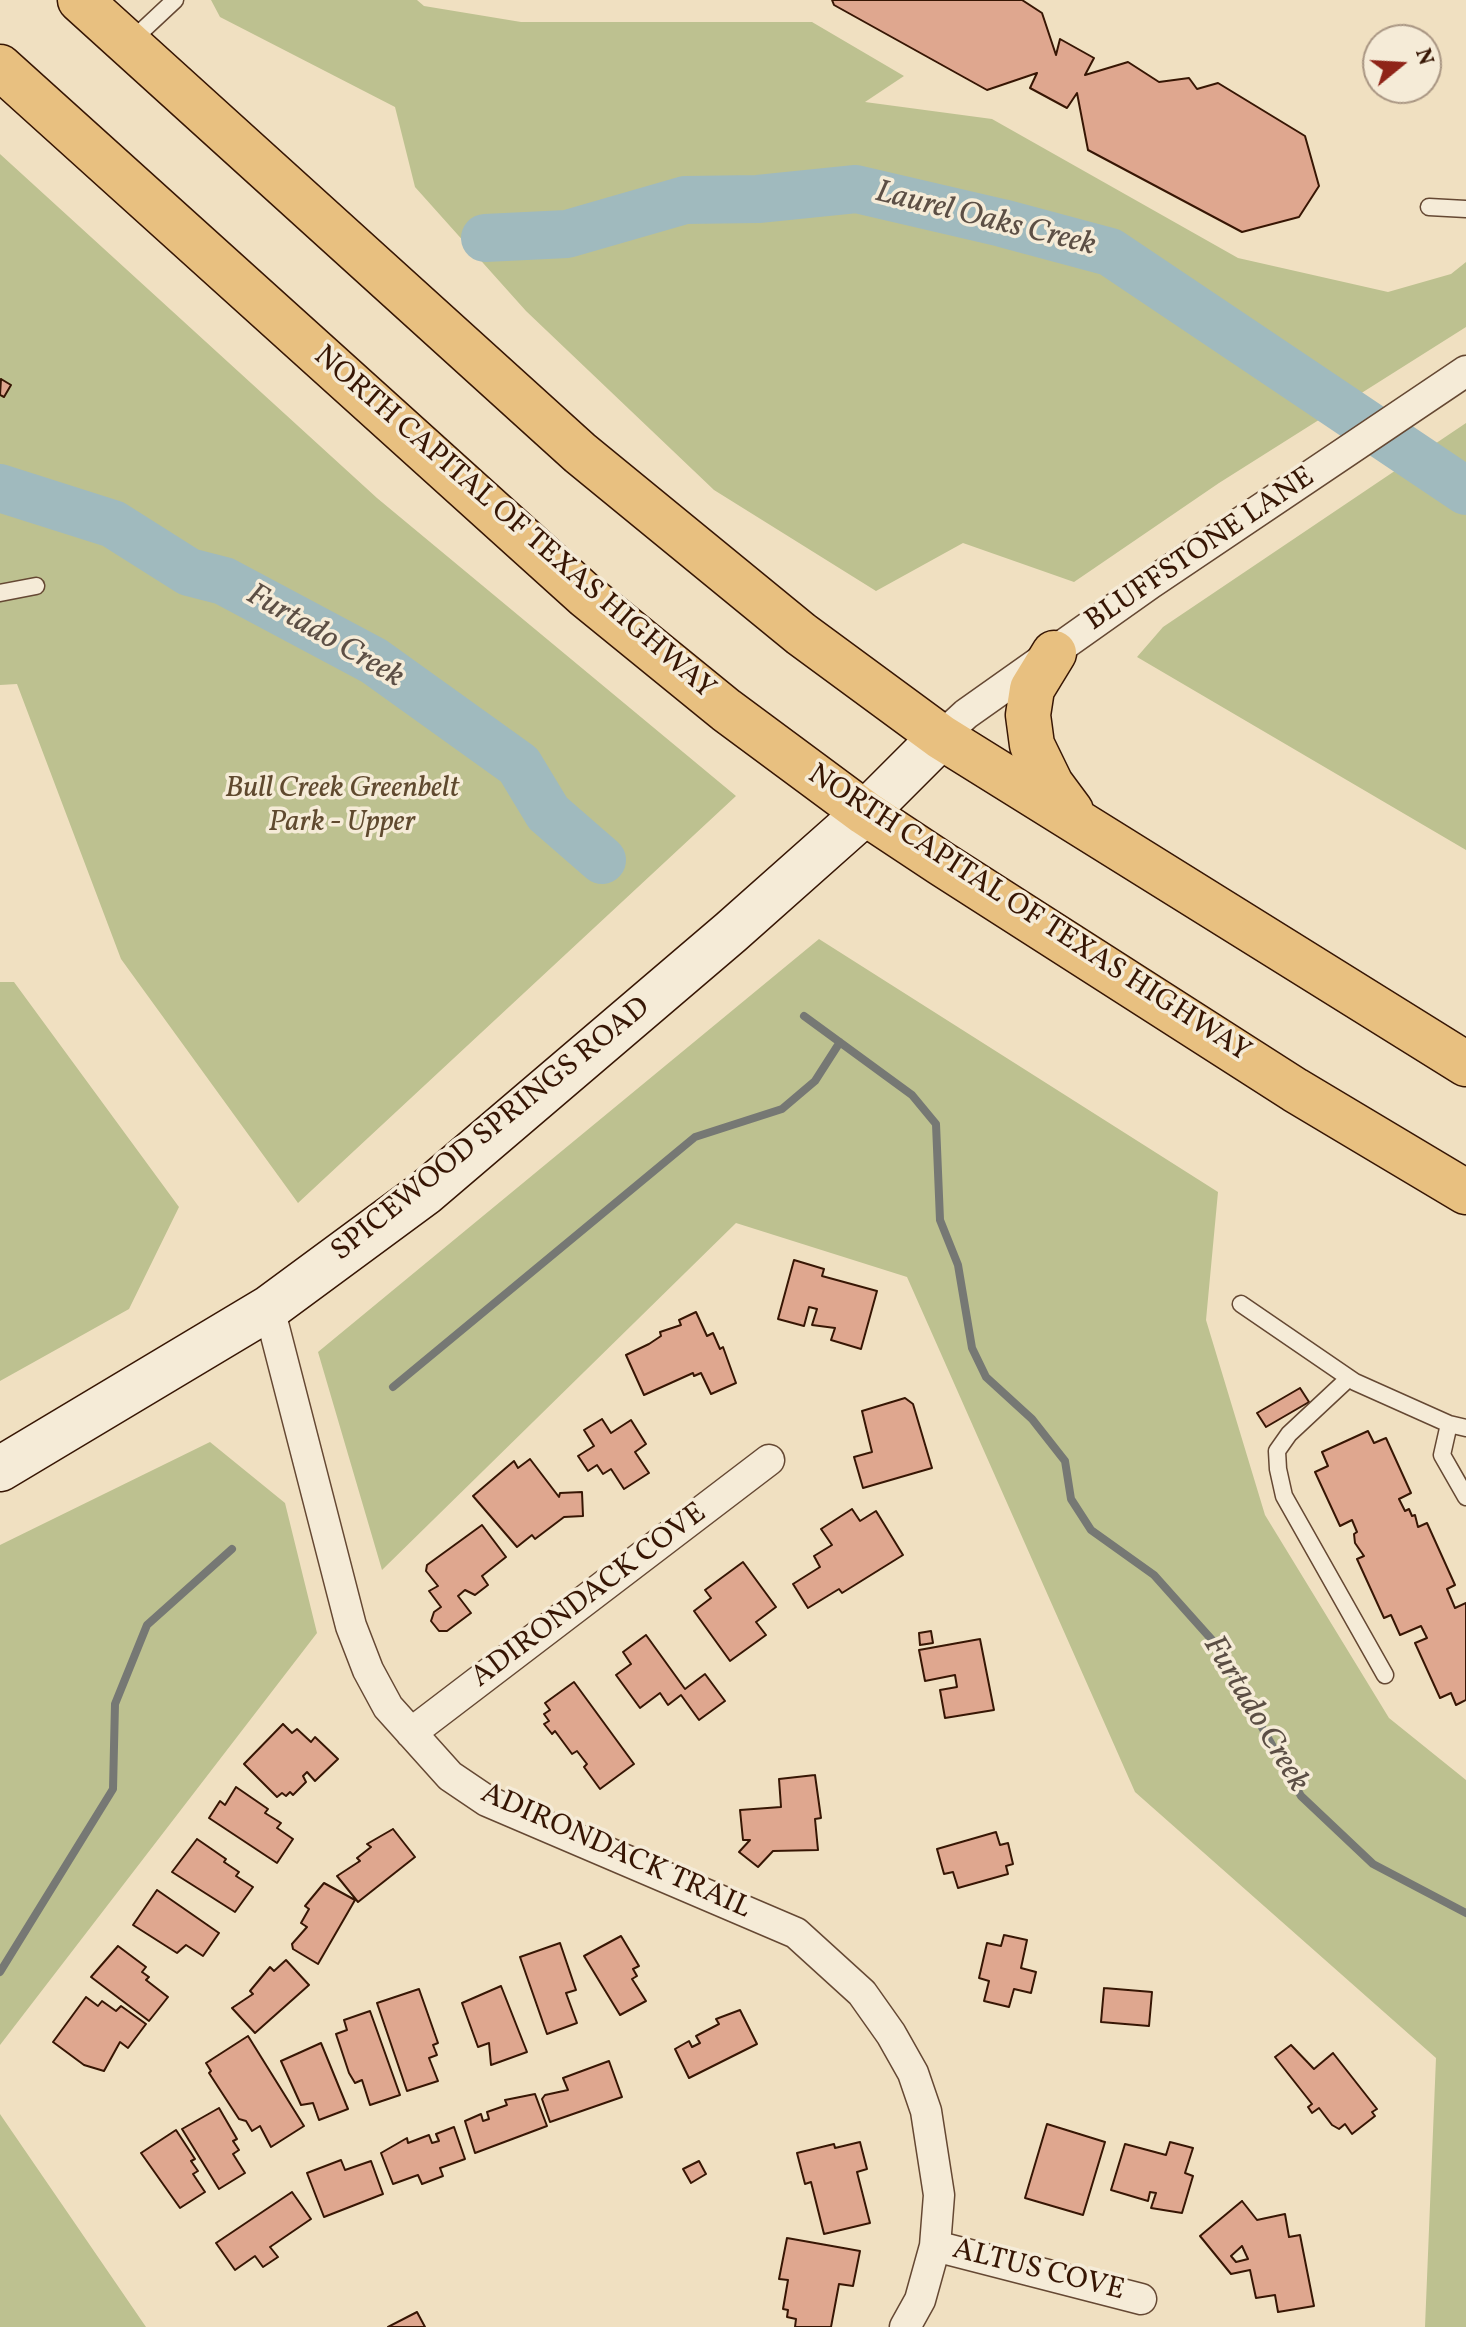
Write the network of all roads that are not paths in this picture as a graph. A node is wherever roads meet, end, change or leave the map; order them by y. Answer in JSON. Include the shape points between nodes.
{"nodes":[{"id":1,"x":80,"y":0,"type":"edge"},
{"id":2,"x":175,"y":0,"type":"edge"},
{"id":3,"x":128,"y":44,"type":"junction"},
{"id":4,"x":0,"y":67,"type":"edge"},
{"id":5,"x":1429,"y":207,"type":"dead end"},
{"id":6,"x":1466,"y":209,"type":"edge"},
{"id":7,"x":1466,"y":371,"type":"edge"},
{"id":8,"x":36,"y":586,"type":"dead end"},
{"id":9,"x":0,"y":593,"type":"edge"},
{"id":10,"x":1054,"y":653,"type":"junction"},
{"id":11,"x":941,"y":737,"type":"junction"},
{"id":12,"x":865,"y":813,"type":"junction"},
{"id":13,"x":1080,"y":823,"type":"junction"},
{"id":14,"x":1466,"y":1064,"type":"edge"},
{"id":15,"x":1466,"y":1192,"type":"edge"},
{"id":16,"x":1241,"y":1304,"type":"dead end"},
{"id":17,"x":269,"y":1308,"type":"junction"},
{"id":18,"x":1349,"y":1378,"type":"junction"},
{"id":19,"x":1449,"y":1424,"type":"junction"},
{"id":20,"x":1466,"y":1428,"type":"edge"},
{"id":21,"x":769,"y":1460,"type":"dead end"},
{"id":22,"x":0,"y":1469,"type":"edge"},
{"id":23,"x":1466,"y":1497,"type":"edge"},
{"id":24,"x":1385,"y":1675,"type":"dead end"},
{"id":25,"x":411,"y":1733,"type":"junction"},
{"id":26,"x":935,"y":2246,"type":"junction"},
{"id":27,"x":1141,"y":2299,"type":"dead end"},
{"id":28,"x":905,"y":2327,"type":"edge"}],
"edges":[{"from":1,"to":3,"type":"highway"},
{"from":2,"to":3,"type":"lane"},
{"from":3,"to":11,"type":"highway","via":[[580,453],[801,634]]},
{"from":4,"to":12,"type":"highway","name":"NORTH CAPITAL OF TEXAS HIGHWAY","via":[[586,596],[726,710]]},
{"from":5,"to":6,"type":"lane"},
{"from":7,"to":10,"type":"street","name":"BLUFFSTONE LANE"},
{"from":8,"to":9,"type":"lane"},
{"from":10,"to":11,"type":"street","name":"BLUFFSTONE LANE"},
{"from":10,"to":13,"type":"highway","via":[[1032,689],[1032,745],[1051,784]]},
{"from":11,"to":12,"type":"main road","name":"SPICEWOOD SPRINGS ROAD"},
{"from":11,"to":13,"type":"highway"},
{"from":12,"to":15,"type":"highway","name":"NORTH CAPITAL OF TEXAS HIGHWAY","via":[[1295,1090]]},
{"from":12,"to":17,"type":"main road","name":"SPICEWOOD SPRINGS ROAD","via":[[425,1193]]},
{"from":13,"to":14,"type":"highway"},
{"from":16,"to":18,"type":"lane"},
{"from":17,"to":22,"type":"main road","name":"SPICEWOOD SPRINGS ROAD"},
{"from":17,"to":25,"type":"street","name":"ADIRONDACK TRAIL","via":[[351,1626],[388,1707]]},
{"from":18,"to":19,"type":"lane"},
{"from":18,"to":24,"type":"lane","via":[[1289,1434],[1277,1451],[1278,1469],[1284,1496]]},
{"from":19,"to":20,"type":"lane"},
{"from":19,"to":23,"type":"lane","via":[[1442,1455]]},
{"from":21,"to":25,"type":"street","name":"ADIRONDACK COVE"},
{"from":25,"to":26,"type":"street","name":"ADIRONDACK TRAIL","via":[[450,1776],[487,1801],[796,1933],[835,1967],[869,2003],[913,2073],[928,2122],[939,2195]]},
{"from":26,"to":27,"type":"street","name":"ALTUS COVE"},
{"from":26,"to":28,"type":"street","name":"ADIRONDACK TRAIL","via":[[920,2300]]}]}
